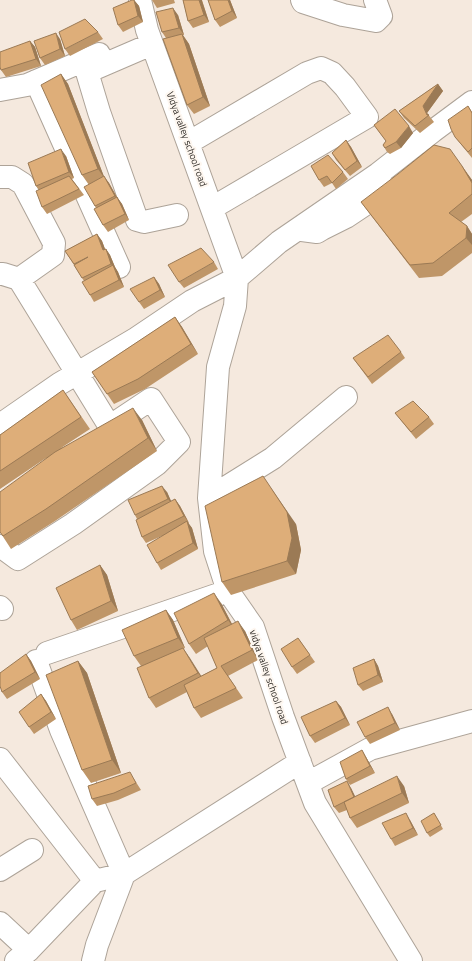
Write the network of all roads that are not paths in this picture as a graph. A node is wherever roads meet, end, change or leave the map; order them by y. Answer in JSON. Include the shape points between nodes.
{"nodes":[{"id":1,"x":140,"y":0,"type":"edge"},
{"id":2,"x":302,"y":0,"type":"edge"},
{"id":3,"x":375,"y":0,"type":"edge"},
{"id":4,"x":150,"y":37,"type":"junction"},
{"id":5,"x":36,"y":81,"type":"junction"},
{"id":6,"x":0,"y":90,"type":"edge"},
{"id":7,"x":472,"y":102,"type":"edge"},
{"id":8,"x":188,"y":143,"type":"junction"},
{"id":9,"x":408,"y":175,"type":"edge"},
{"id":10,"x":0,"y":177,"type":"edge"},
{"id":11,"x":212,"y":208,"type":"junction"},
{"id":12,"x":177,"y":215,"type":"dead end"},
{"id":13,"x":297,"y":230,"type":"junction"},
{"id":14,"x":119,"y":267,"type":"dead end"},
{"id":15,"x":9,"y":277,"type":"edge"},
{"id":16,"x":237,"y":278,"type":"junction"},
{"id":17,"x":78,"y":373,"type":"junction"},
{"id":18,"x":346,"y":397,"type":"dead end"},
{"id":19,"x":0,"y":425,"type":"edge"},
{"id":20,"x":110,"y":427,"type":"junction"},
{"id":21,"x":91,"y":440,"type":"edge"},
{"id":22,"x":209,"y":498,"type":"junction"},
{"id":23,"x":0,"y":546,"type":"edge"},
{"id":24,"x":228,"y":590,"type":"junction"},
{"id":25,"x":472,"y":721,"type":"edge"},
{"id":26,"x":0,"y":759,"type":"edge"},
{"id":27,"x":300,"y":762,"type":"junction"},
{"id":28,"x":308,"y":783,"type":"junction"},
{"id":29,"x":32,"y":850,"type":"dead end"},
{"id":30,"x":0,"y":870,"type":"edge"},
{"id":31,"x":124,"y":874,"type":"junction"},
{"id":32,"x":95,"y":882,"type":"junction"},
{"id":33,"x":0,"y":923,"type":"edge"},
{"id":34,"x":23,"y":956,"type":"edge"},
{"id":35,"x":93,"y":961,"type":"edge"},
{"id":36,"x":411,"y":961,"type":"edge"}],
"edges":[{"from":1,"to":4,"type":"street","name":"Vidya valley school road"},
{"from":2,"to":3,"type":"street","via":[[343,15],[376,21],[381,16]]},
{"from":4,"to":5,"type":"street"},
{"from":4,"to":8,"type":"street","name":"Vidya valley school road"},
{"from":4,"to":12,"type":"street","via":[[87,72],[137,220],[144,222]]},
{"from":5,"to":6,"type":"street"},
{"from":5,"to":14,"type":"street"},
{"from":7,"to":13,"type":"street","via":[[378,174]]},
{"from":8,"to":11,"type":"street","name":"Vidya valley school road"},
{"from":8,"to":11,"type":"street","via":[[307,73],[321,68],[332,73],[367,116]]},
{"from":9,"to":13,"type":"street","via":[[346,217],[316,232]]},
{"from":10,"to":15,"type":"street","via":[[12,177],[23,184],[54,243],[53,255]]},
{"from":11,"to":16,"type":"street","name":"Vidya valley school road"},
{"from":13,"to":16,"type":"street"},
{"from":15,"to":17,"type":"street"},
{"from":16,"to":17,"type":"street","via":[[192,301]]},
{"from":16,"to":22,"type":"street","name":"vidya valley school road","via":[[235,306],[218,367]]},
{"from":17,"to":19,"type":"street"},
{"from":17,"to":20,"type":"street"},
{"from":18,"to":22,"type":"street","via":[[273,458]]},
{"from":20,"to":21,"type":"street"},
{"from":20,"to":23,"type":"street","via":[[151,399],[179,442],[157,464],[93,511],[18,559]]},
{"from":22,"to":24,"type":"street","name":"vidya valley school road","via":[[215,551]]},
{"from":24,"to":27,"type":"street","name":"vidya valley school road","via":[[252,626]]},
{"from":24,"to":31,"type":"street","via":[[42,657],[61,730]]},
{"from":25,"to":28,"type":"street","via":[[370,749]]},
{"from":26,"to":32,"type":"street"},
{"from":27,"to":28,"type":"street","name":"vidya valley school road"},
{"from":27,"to":31,"type":"street"},
{"from":28,"to":36,"type":"street","name":"vidya valley school road","via":[[315,803]]},
{"from":29,"to":30,"type":"street"},
{"from":31,"to":32,"type":"street"},
{"from":31,"to":35,"type":"street"},
{"from":32,"to":34,"type":"street"},
{"from":33,"to":34,"type":"street"}]}
